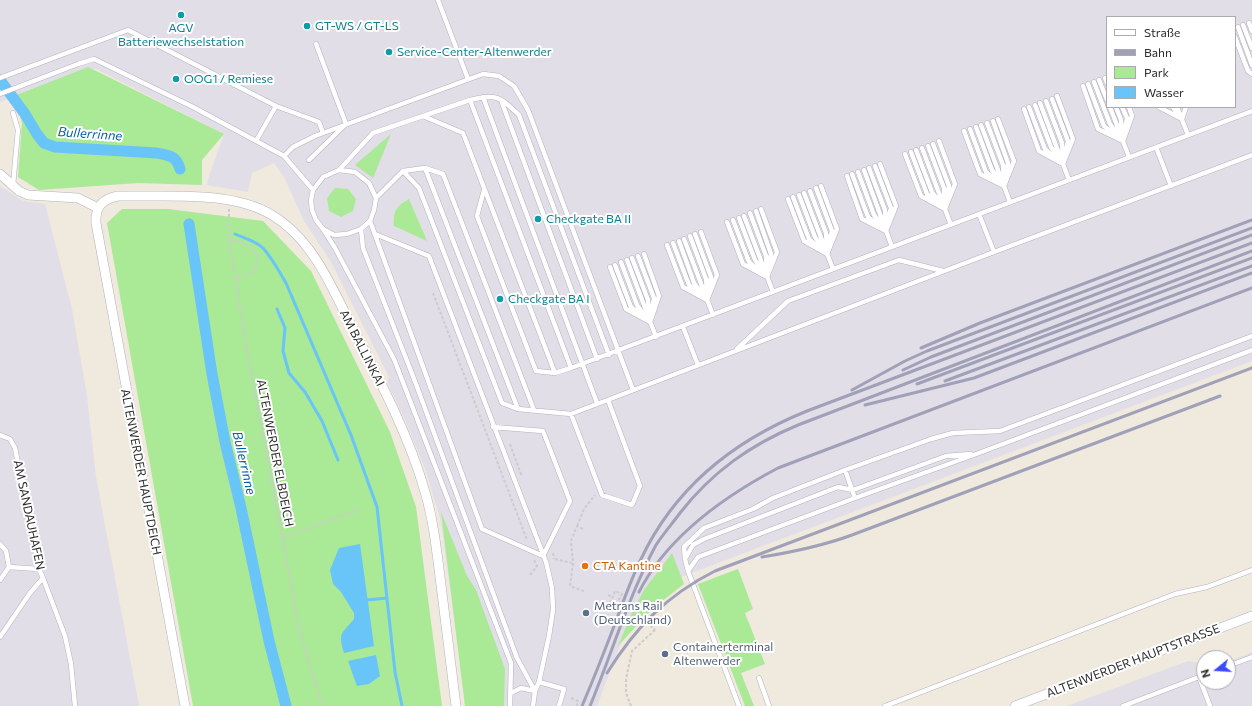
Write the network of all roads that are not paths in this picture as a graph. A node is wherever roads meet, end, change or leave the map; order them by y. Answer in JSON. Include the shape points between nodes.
{"nodes":[{"id":1,"x":438,"y":0,"type":"edge"},
{"id":2,"x":1249,"y":23,"type":"dead end"},
{"id":3,"x":1243,"y":25,"type":"dead end"},
{"id":4,"x":1238,"y":27,"type":"dead end"},
{"id":5,"x":1252,"y":31,"type":"edge"},
{"id":6,"x":1236,"y":40,"type":"edge"},
{"id":7,"x":316,"y":44,"type":"dead end"},
{"id":8,"x":1252,"y":48,"type":"edge"},
{"id":9,"x":1252,"y":65,"type":"edge"},
{"id":10,"x":1252,"y":74,"type":"edge"},
{"id":11,"x":0,"y":78,"type":"edge"},
{"id":12,"x":468,"y":79,"type":"junction"},
{"id":13,"x":1099,"y":80,"type":"dead end"},
{"id":14,"x":1094,"y":82,"type":"dead end"},
{"id":15,"x":1088,"y":84,"type":"dead end"},
{"id":16,"x":1083,"y":86,"type":"dead end"},
{"id":17,"x":0,"y":94,"type":"edge"},
{"id":18,"x":1057,"y":96,"type":"dead end"},
{"id":19,"x":483,"y":97,"type":"junction"},
{"id":20,"x":501,"y":98,"type":"junction"},
{"id":21,"x":1052,"y":98,"type":"dead end"},
{"id":22,"x":1106,"y":98,"type":"edge"},
{"id":23,"x":470,"y":100,"type":"junction"},
{"id":24,"x":1046,"y":101,"type":"dead end"},
{"id":25,"x":1040,"y":103,"type":"dead end"},
{"id":26,"x":1035,"y":105,"type":"dead end"},
{"id":27,"x":276,"y":106,"type":"junction"},
{"id":28,"x":1029,"y":107,"type":"dead end"},
{"id":29,"x":1110,"y":108,"type":"edge"},
{"id":30,"x":1116,"y":108,"type":"edge"},
{"id":31,"x":1122,"y":108,"type":"edge"},
{"id":32,"x":1129,"y":108,"type":"edge"},
{"id":33,"x":1161,"y":108,"type":"edge"},
{"id":34,"x":1168,"y":108,"type":"edge"},
{"id":35,"x":1174,"y":108,"type":"edge"},
{"id":36,"x":1177,"y":108,"type":"edge"},
{"id":37,"x":1184,"y":108,"type":"edge"},
{"id":38,"x":1024,"y":109,"type":"dead end"},
{"id":39,"x":1252,"y":111,"type":"edge"},
{"id":40,"x":13,"y":113,"type":"dead end"},
{"id":41,"x":423,"y":116,"type":"junction"},
{"id":42,"x":998,"y":119,"type":"dead end"},
{"id":43,"x":1182,"y":119,"type":"junction"},
{"id":44,"x":993,"y":121,"type":"dead end"},
{"id":45,"x":987,"y":123,"type":"dead end"},
{"id":46,"x":346,"y":124,"type":"junction"},
{"id":47,"x":981,"y":125,"type":"dead end"},
{"id":48,"x":976,"y":127,"type":"dead end"},
{"id":49,"x":970,"y":129,"type":"dead end"},
{"id":50,"x":964,"y":132,"type":"dead end"},
{"id":51,"x":323,"y":133,"type":"junction"},
{"id":52,"x":1188,"y":135,"type":"junction"},
{"id":53,"x":256,"y":141,"type":"junction"},
{"id":54,"x":939,"y":141,"type":"dead end"},
{"id":55,"x":1123,"y":141,"type":"junction"},
{"id":56,"x":933,"y":144,"type":"dead end"},
{"id":57,"x":928,"y":146,"type":"dead end"},
{"id":58,"x":1156,"y":147,"type":"junction"},
{"id":59,"x":922,"y":148,"type":"dead end"},
{"id":60,"x":916,"y":150,"type":"dead end"},
{"id":61,"x":911,"y":152,"type":"dead end"},
{"id":62,"x":905,"y":154,"type":"dead end"},
{"id":63,"x":1252,"y":155,"type":"edge"},
{"id":64,"x":284,"y":156,"type":"junction"},
{"id":65,"x":1129,"y":157,"type":"junction"},
{"id":66,"x":310,"y":160,"type":"dead end"},
{"id":67,"x":880,"y":164,"type":"dead end"},
{"id":68,"x":1064,"y":164,"type":"junction"},
{"id":69,"x":875,"y":166,"type":"dead end"},
{"id":70,"x":425,"y":168,"type":"junction"},
{"id":71,"x":869,"y":168,"type":"dead end"},
{"id":72,"x":338,"y":170,"type":"junction"},
{"id":73,"x":864,"y":170,"type":"dead end"},
{"id":74,"x":403,"y":171,"type":"junction"},
{"id":75,"x":858,"y":172,"type":"dead end"},
{"id":76,"x":0,"y":174,"type":"edge"},
{"id":77,"x":852,"y":174,"type":"dead end"},
{"id":78,"x":847,"y":176,"type":"dead end"},
{"id":79,"x":1069,"y":180,"type":"junction"},
{"id":80,"x":821,"y":186,"type":"dead end"},
{"id":81,"x":1004,"y":186,"type":"junction"},
{"id":82,"x":1171,"y":186,"type":"junction"},
{"id":83,"x":13,"y":187,"type":"junction"},
{"id":84,"x":816,"y":188,"type":"dead end"},
{"id":85,"x":484,"y":189,"type":"junction"},
{"id":86,"x":313,"y":190,"type":"junction"},
{"id":87,"x":810,"y":191,"type":"dead end"},
{"id":88,"x":804,"y":193,"type":"dead end"},
{"id":89,"x":799,"y":195,"type":"dead end"},
{"id":90,"x":793,"y":197,"type":"dead end"},
{"id":91,"x":376,"y":198,"type":"junction"},
{"id":92,"x":788,"y":199,"type":"dead end"},
{"id":93,"x":1010,"y":202,"type":"junction"},
{"id":94,"x":98,"y":208,"type":"junction"},
{"id":95,"x":761,"y":209,"type":"dead end"},
{"id":96,"x":945,"y":209,"type":"junction"},
{"id":97,"x":756,"y":211,"type":"dead end"},
{"id":98,"x":750,"y":214,"type":"dead end"},
{"id":99,"x":979,"y":214,"type":"junction"},
{"id":100,"x":744,"y":216,"type":"dead end"},
{"id":101,"x":739,"y":218,"type":"dead end"},
{"id":102,"x":733,"y":220,"type":"dead end"},
{"id":103,"x":370,"y":221,"type":"junction"},
{"id":104,"x":727,"y":222,"type":"dead end"},
{"id":105,"x":951,"y":225,"type":"junction"},
{"id":106,"x":322,"y":229,"type":"junction"},
{"id":107,"x":361,"y":229,"type":"junction"},
{"id":108,"x":701,"y":232,"type":"dead end"},
{"id":109,"x":886,"y":232,"type":"junction"},
{"id":110,"x":375,"y":234,"type":"junction"},
{"id":111,"x":695,"y":234,"type":"dead end"},
{"id":112,"x":690,"y":236,"type":"dead end"},
{"id":113,"x":684,"y":238,"type":"dead end"},
{"id":114,"x":678,"y":241,"type":"dead end"},
{"id":115,"x":673,"y":243,"type":"dead end"},
{"id":116,"x":667,"y":245,"type":"dead end"},
{"id":117,"x":892,"y":247,"type":"junction"},
{"id":118,"x":994,"y":252,"type":"junction"},
{"id":119,"x":644,"y":254,"type":"dead end"},
{"id":120,"x":827,"y":254,"type":"junction"},
{"id":121,"x":638,"y":256,"type":"dead end"},
{"id":122,"x":632,"y":258,"type":"dead end"},
{"id":123,"x":627,"y":260,"type":"dead end"},
{"id":124,"x":621,"y":262,"type":"dead end"},
{"id":125,"x":616,"y":264,"type":"dead end"},
{"id":126,"x":610,"y":267,"type":"dead end"},
{"id":127,"x":833,"y":270,"type":"junction"},
{"id":128,"x":943,"y":271,"type":"junction"},
{"id":129,"x":767,"y":277,"type":"junction"},
{"id":130,"x":773,"y":292,"type":"junction"},
{"id":131,"x":707,"y":300,"type":"junction"},
{"id":132,"x":713,"y":315,"type":"junction"},
{"id":133,"x":650,"y":322,"type":"junction"},
{"id":134,"x":683,"y":327,"type":"junction"},
{"id":135,"x":1252,"y":336,"type":"edge"},
{"id":136,"x":656,"y":337,"type":"junction"},
{"id":137,"x":1252,"y":350,"type":"edge"},
{"id":138,"x":619,"y":351,"type":"junction"},
{"id":139,"x":734,"y":351,"type":"junction"},
{"id":140,"x":609,"y":355,"type":"junction"},
{"id":141,"x":598,"y":359,"type":"junction"},
{"id":142,"x":583,"y":364,"type":"junction"},
{"id":143,"x":698,"y":365,"type":"junction"},
{"id":144,"x":571,"y":368,"type":"junction"},
{"id":145,"x":555,"y":373,"type":"junction"},
{"id":146,"x":633,"y":390,"type":"junction"},
{"id":147,"x":608,"y":400,"type":"junction"},
{"id":148,"x":597,"y":403,"type":"junction"},
{"id":149,"x":518,"y":408,"type":"junction"},
{"id":150,"x":534,"y":410,"type":"junction"},
{"id":151,"x":571,"y":414,"type":"junction"},
{"id":152,"x":493,"y":426,"type":"junction"},
{"id":153,"x":0,"y":435,"type":"edge"},
{"id":154,"x":979,"y":453,"type":"junction"},
{"id":155,"x":845,"y":470,"type":"junction"},
{"id":156,"x":853,"y":490,"type":"junction"},
{"id":157,"x":855,"y":498,"type":"junction"},
{"id":158,"x":0,"y":544,"type":"edge"},
{"id":159,"x":543,"y":556,"type":"junction"},
{"id":160,"x":685,"y":559,"type":"junction"},
{"id":161,"x":9,"y":566,"type":"junction"},
{"id":162,"x":39,"y":569,"type":"junction"},
{"id":163,"x":1252,"y":570,"type":"edge"},
{"id":164,"x":688,"y":571,"type":"junction"},
{"id":165,"x":43,"y":578,"type":"junction"},
{"id":166,"x":0,"y":580,"type":"edge"},
{"id":167,"x":1252,"y":616,"type":"edge"},
{"id":168,"x":0,"y":637,"type":"edge"},
{"id":169,"x":1252,"y":656,"type":"edge"},
{"id":170,"x":1236,"y":663,"type":"edge"},
{"id":171,"x":759,"y":678,"type":"dead end"},
{"id":172,"x":1196,"y":678,"type":"edge"},
{"id":173,"x":539,"y":682,"type":"junction"},
{"id":174,"x":1206,"y":690,"type":"edge"},
{"id":175,"x":535,"y":691,"type":"junction"},
{"id":176,"x":511,"y":693,"type":"junction"},
{"id":177,"x":75,"y":706,"type":"edge"},
{"id":178,"x":185,"y":706,"type":"edge"},
{"id":179,"x":456,"y":706,"type":"edge"},
{"id":180,"x":510,"y":706,"type":"edge"},
{"id":181,"x":533,"y":706,"type":"edge"},
{"id":182,"x":559,"y":706,"type":"edge"},
{"id":183,"x":739,"y":706,"type":"edge"},
{"id":184,"x":769,"y":706,"type":"edge"},
{"id":185,"x":885,"y":706,"type":"edge"},
{"id":186,"x":1015,"y":706,"type":"edge"},
{"id":187,"x":1123,"y":706,"type":"edge"},
{"id":188,"x":1210,"y":706,"type":"edge"}],
"edges":[{"from":1,"to":12,"type":"lane"},
{"from":2,"to":5,"type":"lane"},
{"from":3,"to":8,"type":"lane"},
{"from":4,"to":9,"type":"lane"},
{"from":6,"to":10,"type":"lane","via":[[1248,71]]},
{"from":7,"to":46,"type":"lane"},
{"from":11,"to":27,"type":"lane","via":[[128,30]]},
{"from":12,"to":46,"type":"lane"},
{"from":12,"to":138,"type":"lane","via":[[483,74],[499,76],[514,86],[528,110]]},
{"from":13,"to":22,"type":"lane"},
{"from":14,"to":55,"type":"lane","via":[[1110,124]]},
{"from":15,"to":55,"type":"lane","via":[[1104,126]]},
{"from":16,"to":55,"type":"lane","via":[[1098,129]]},
{"from":17,"to":53,"type":"lane","via":[[94,59]]},
{"from":18,"to":68,"type":"lane","via":[[1073,139]]},
{"from":19,"to":20,"type":"lane"},
{"from":19,"to":23,"type":"lane"},
{"from":19,"to":142,"type":"lane"},
{"from":20,"to":140,"type":"lane","via":[[519,115]]},
{"from":20,"to":141,"type":"lane"},
{"from":21,"to":68,"type":"lane","via":[[1068,141]]},
{"from":23,"to":41,"type":"lane"},
{"from":23,"to":144,"type":"lane"},
{"from":24,"to":68,"type":"lane","via":[[1062,143]]},
{"from":25,"to":68,"type":"lane"},
{"from":26,"to":68,"type":"lane","via":[[1051,147]]},
{"from":27,"to":51,"type":"lane","via":[[319,122]]},
{"from":27,"to":53,"type":"lane"},
{"from":28,"to":68,"type":"lane","via":[[1045,149]]},
{"from":29,"to":55,"type":"lane"},
{"from":30,"to":55,"type":"lane","via":[[1121,120]]},
{"from":31,"to":55,"type":"lane","via":[[1127,118]]},
{"from":32,"to":55,"type":"lane","via":[[1132,116]]},
{"from":33,"to":43,"type":"lane"},
{"from":34,"to":43,"type":"lane"},
{"from":35,"to":43,"type":"lane"},
{"from":36,"to":43,"type":"lane"},
{"from":37,"to":43,"type":"lane"},
{"from":38,"to":68,"type":"lane","via":[[1040,151]]},
{"from":39,"to":52,"type":"lane"},
{"from":40,"to":83,"type":"lane","via":[[18,130]]},
{"from":41,"to":72,"type":"lane","via":[[373,133]]},
{"from":41,"to":85,"type":"lane","via":[[463,133]]},
{"from":42,"to":81,"type":"lane","via":[[1014,161]]},
{"from":43,"to":52,"type":"lane"},
{"from":44,"to":81,"type":"lane","via":[[1008,163]]},
{"from":45,"to":81,"type":"lane","via":[[1003,165]]},
{"from":46,"to":51,"type":"lane"},
{"from":46,"to":66,"type":"lane"},
{"from":47,"to":81,"type":"lane"},
{"from":48,"to":81,"type":"lane","via":[[992,170]]},
{"from":49,"to":81,"type":"lane","via":[[986,172]]},
{"from":50,"to":81,"type":"lane","via":[[980,174]]},
{"from":51,"to":64,"type":"lane","via":[[293,147]]},
{"from":52,"to":58,"type":"lane"},
{"from":53,"to":64,"type":"lane"},
{"from":54,"to":96,"type":"lane","via":[[955,184]]},
{"from":55,"to":65,"type":"lane"},
{"from":56,"to":96,"type":"lane","via":[[949,186]]},
{"from":57,"to":96,"type":"lane","via":[[944,188]]},
{"from":58,"to":65,"type":"lane"},
{"from":58,"to":82,"type":"lane"},
{"from":59,"to":96,"type":"lane"},
{"from":60,"to":96,"type":"lane","via":[[932,192]]},
{"from":61,"to":96,"type":"lane","via":[[927,194]]},
{"from":62,"to":96,"type":"lane","via":[[921,196]]},
{"from":63,"to":82,"type":"lane"},
{"from":64,"to":86,"type":"lane"},
{"from":65,"to":79,"type":"lane"},
{"from":67,"to":109,"type":"lane","via":[[896,206]]},
{"from":68,"to":79,"type":"lane"},
{"from":69,"to":109,"type":"lane","via":[[890,208]]},
{"from":70,"to":74,"type":"lane"},
{"from":70,"to":149,"type":"lane"},
{"from":70,"to":150,"type":"lane","via":[[444,174]]},
{"from":71,"to":109,"type":"lane","via":[[885,210]]},
{"from":72,"to":86,"type":"lane","via":[[323,177]]},
{"from":72,"to":91,"type":"lane","via":[[355,172],[369,183]]},
{"from":73,"to":109,"type":"lane"},
{"from":74,"to":91,"type":"lane"},
{"from":74,"to":149,"type":"lane","via":[[419,188],[502,403]]},
{"from":75,"to":109,"type":"lane","via":[[874,215]]},
{"from":76,"to":83,"type":"street"},
{"from":77,"to":109,"type":"lane","via":[[868,217]]},
{"from":78,"to":109,"type":"lane","via":[[862,219]]},
{"from":79,"to":93,"type":"lane"},
{"from":80,"to":120,"type":"lane","via":[[837,229]]},
{"from":81,"to":93,"type":"lane"},
{"from":82,"to":118,"type":"lane"},
{"from":83,"to":94,"type":"street","via":[[28,195],[78,198]]},
{"from":84,"to":120,"type":"lane","via":[[832,231]]},
{"from":85,"to":145,"type":"lane"},
{"from":85,"to":145,"type":"lane","via":[[477,216],[536,371]]},
{"from":86,"to":106,"type":"lane","via":[[312,210]]},
{"from":87,"to":120,"type":"lane","via":[[826,233]]},
{"from":88,"to":120,"type":"lane"},
{"from":89,"to":120,"type":"lane","via":[[815,237]]},
{"from":90,"to":120,"type":"lane","via":[[809,239]]},
{"from":91,"to":103,"type":"lane"},
{"from":92,"to":120,"type":"lane","via":[[804,241]]},
{"from":93,"to":99,"type":"lane"},
{"from":94,"to":178,"type":"street","name":"ALTENWERDER HAUPTDEICH","via":[[98,237]]},
{"from":94,"to":179,"type":"street","name":"AM BALLINKAI","via":[[105,200],[118,196],[230,200],[250,205],[272,215],[295,232],[312,252],[364,351],[417,467],[431,515]]},
{"from":95,"to":129,"type":"lane","via":[[777,252]]},
{"from":96,"to":105,"type":"lane"},
{"from":97,"to":129,"type":"lane","via":[[771,254]]},
{"from":98,"to":129,"type":"lane","via":[[766,256]]},
{"from":99,"to":105,"type":"lane"},
{"from":99,"to":118,"type":"lane"},
{"from":100,"to":129,"type":"lane"},
{"from":101,"to":129,"type":"lane","via":[[755,260]]},
{"from":102,"to":129,"type":"lane","via":[[749,262]]},
{"from":103,"to":107,"type":"lane"},
{"from":103,"to":110,"type":"lane"},
{"from":104,"to":129,"type":"lane","via":[[743,264]]},
{"from":105,"to":117,"type":"lane"},
{"from":106,"to":107,"type":"lane","via":[[334,235]]},
{"from":106,"to":176,"type":"lane","via":[[336,248],[394,359],[511,663]]},
{"from":107,"to":175,"type":"lane","via":[[363,248],[518,658]]},
{"from":108,"to":131,"type":"lane","via":[[717,274]]},
{"from":109,"to":117,"type":"lane"},
{"from":110,"to":152,"type":"lane","via":[[429,256]]},
{"from":110,"to":159,"type":"lane","via":[[482,529]]},
{"from":111,"to":131,"type":"lane","via":[[711,277]]},
{"from":112,"to":131,"type":"lane","via":[[706,279]]},
{"from":113,"to":131,"type":"lane"},
{"from":114,"to":131,"type":"lane","via":[[694,283]]},
{"from":115,"to":131,"type":"lane","via":[[689,285]]},
{"from":116,"to":131,"type":"lane","via":[[683,287]]},
{"from":117,"to":127,"type":"lane"},
{"from":118,"to":128,"type":"lane"},
{"from":119,"to":133,"type":"lane","via":[[660,296]]},
{"from":120,"to":127,"type":"lane"},
{"from":121,"to":133,"type":"lane","via":[[654,298]]},
{"from":122,"to":133,"type":"lane","via":[[648,300]]},
{"from":123,"to":133,"type":"lane"},
{"from":124,"to":133,"type":"lane","via":[[637,305]]},
{"from":125,"to":133,"type":"lane","via":[[631,307]]},
{"from":126,"to":133,"type":"lane","via":[[626,309]]},
{"from":127,"to":130,"type":"lane"},
{"from":128,"to":139,"type":"lane"},
{"from":128,"to":139,"type":"lane","via":[[899,260],[788,300]]},
{"from":129,"to":130,"type":"lane"},
{"from":130,"to":132,"type":"lane"},
{"from":131,"to":132,"type":"lane"},
{"from":132,"to":134,"type":"lane"},
{"from":133,"to":136,"type":"lane"},
{"from":134,"to":136,"type":"lane"},
{"from":134,"to":143,"type":"lane"},
{"from":135,"to":155,"type":"lane","via":[[1000,431],[945,435]]},
{"from":136,"to":138,"type":"lane"},
{"from":137,"to":154,"type":"lane"},
{"from":138,"to":140,"type":"lane"},
{"from":138,"to":146,"type":"lane"},
{"from":139,"to":143,"type":"lane"},
{"from":140,"to":141,"type":"lane"},
{"from":141,"to":142,"type":"lane"},
{"from":142,"to":144,"type":"lane"},
{"from":142,"to":148,"type":"lane"},
{"from":143,"to":146,"type":"lane"},
{"from":144,"to":145,"type":"lane"},
{"from":146,"to":147,"type":"lane"},
{"from":147,"to":148,"type":"lane"},
{"from":147,"to":151,"type":"lane","via":[[640,486],[632,505],[602,496]]},
{"from":148,"to":151,"type":"lane"},
{"from":149,"to":150,"type":"lane"},
{"from":150,"to":151,"type":"lane"},
{"from":152,"to":159,"type":"lane"},
{"from":152,"to":159,"type":"lane","via":[[543,431],[570,500]]},
{"from":153,"to":162,"type":"lane","name":"AM SANDAUHAFEN","via":[[10,438],[15,448]]},
{"from":154,"to":156,"type":"lane","via":[[946,456]]},
{"from":154,"to":157,"type":"lane"},
{"from":155,"to":156,"type":"lane"},
{"from":155,"to":160,"type":"lane","via":[[704,528],[684,547]]},
{"from":156,"to":157,"type":"lane"},
{"from":156,"to":160,"type":"lane","via":[[838,487],[704,538],[693,545]]},
{"from":157,"to":164,"type":"lane","via":[[698,557]]},
{"from":158,"to":161,"type":"lane","via":[[6,550]]},
{"from":159,"to":173,"type":"lane","via":[[552,588],[553,610]]},
{"from":160,"to":164,"type":"lane"},
{"from":161,"to":162,"type":"lane"},
{"from":161,"to":166,"type":"lane"},
{"from":162,"to":165,"type":"lane","name":"AM SANDAUHAFEN"},
{"from":163,"to":185,"type":"lane","via":[[1207,587],[1175,594]]},
{"from":164,"to":183,"type":"lane"},
{"from":165,"to":168,"type":"lane","name":"AM SANDAUHAFEN"},
{"from":165,"to":177,"type":"lane","via":[[65,636]]},
{"from":167,"to":186,"type":"street","name":"ALTENWERDER HAUPTSTRASSE"},
{"from":169,"to":170,"type":"lane"},
{"from":171,"to":184,"type":"lane"},
{"from":172,"to":187,"type":"lane"},
{"from":173,"to":175,"type":"lane"},
{"from":173,"to":182,"type":"lane","via":[[564,689]]},
{"from":174,"to":188,"type":"lane"},
{"from":175,"to":176,"type":"lane","via":[[522,688]]},
{"from":175,"to":181,"type":"lane"},
{"from":176,"to":180,"type":"lane"}]}
